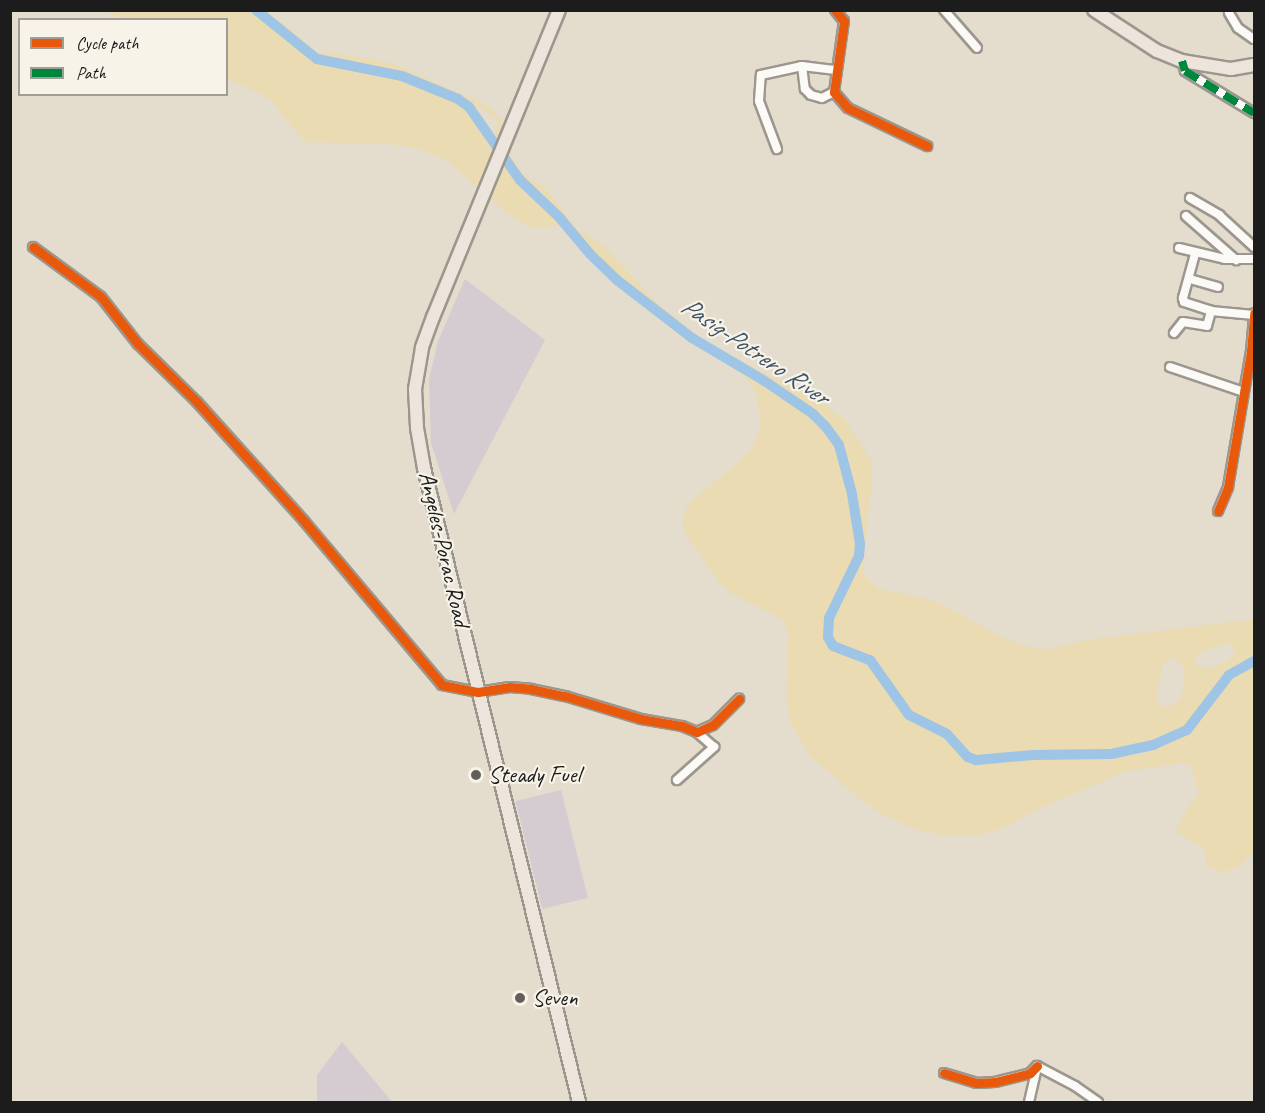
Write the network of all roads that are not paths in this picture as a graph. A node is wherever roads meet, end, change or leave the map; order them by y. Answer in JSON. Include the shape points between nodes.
{"nodes":[{"id":1,"x":560,"y":10,"type":"edge"},
{"id":2,"x":835,"y":10,"type":"edge"},
{"id":3,"x":944,"y":10,"type":"edge"},
{"id":4,"x":1094,"y":10,"type":"edge"},
{"id":5,"x":1229,"y":13,"type":"dead end"},
{"id":6,"x":1254,"y":39,"type":"edge"},
{"id":7,"x":977,"y":48,"type":"dead end"},
{"id":8,"x":1182,"y":61,"type":"junction"},
{"id":9,"x":1254,"y":64,"type":"edge"},
{"id":10,"x":802,"y":66,"type":"junction"},
{"id":11,"x":836,"y":70,"type":"junction"},
{"id":12,"x":834,"y":92,"type":"junction"},
{"id":13,"x":1254,"y":113,"type":"edge"},
{"id":14,"x":927,"y":146,"type":"dead end"},
{"id":15,"x":777,"y":149,"type":"dead end"},
{"id":16,"x":1190,"y":198,"type":"dead end"},
{"id":17,"x":1186,"y":216,"type":"dead end"},
{"id":18,"x":33,"y":247,"type":"dead end"},
{"id":19,"x":1254,"y":247,"type":"edge"},
{"id":20,"x":1179,"y":248,"type":"dead end"},
{"id":21,"x":1195,"y":254,"type":"junction"},
{"id":22,"x":1254,"y":260,"type":"edge"},
{"id":23,"x":1237,"y":261,"type":"junction"},
{"id":24,"x":1190,"y":279,"type":"junction"},
{"id":25,"x":1218,"y":287,"type":"dead end"},
{"id":26,"x":1211,"y":311,"type":"junction"},
{"id":27,"x":1254,"y":314,"type":"edge"},
{"id":28,"x":1173,"y":333,"type":"dead end"},
{"id":29,"x":1253,"y":352,"type":"edge"},
{"id":30,"x":1170,"y":367,"type":"dead end"},
{"id":31,"x":1244,"y":392,"type":"junction"},
{"id":32,"x":1218,"y":511,"type":"dead end"},
{"id":33,"x":478,"y":692,"type":"junction"},
{"id":34,"x":740,"y":699,"type":"dead end"},
{"id":35,"x":697,"y":732,"type":"junction"},
{"id":36,"x":677,"y":780,"type":"dead end"},
{"id":37,"x":1037,"y":1066,"type":"junction"},
{"id":38,"x":944,"y":1073,"type":"dead end"},
{"id":39,"x":579,"y":1102,"type":"edge"},
{"id":40,"x":1029,"y":1102,"type":"edge"},
{"id":41,"x":1098,"y":1102,"type":"edge"}],
"edges":[{"from":1,"to":33,"type":"main road","name":"Angeles-Porac Road","via":[[426,335],[415,389],[424,468]]},
{"from":2,"to":11,"type":"street","via":[[844,21]]},
{"from":3,"to":7,"type":"street"},
{"from":4,"to":8,"type":"main road","via":[[1158,51]]},
{"from":5,"to":6,"type":"street","via":[[1238,28]]},
{"from":8,"to":9,"type":"main road","via":[[1231,69]]},
{"from":8,"to":13,"type":"street","via":[[1185,71]]},
{"from":10,"to":11,"type":"street"},
{"from":10,"to":12,"type":"street","via":[[805,89],[811,95],[822,98]]},
{"from":10,"to":15,"type":"street","via":[[765,73],[760,79],[759,101]]},
{"from":11,"to":12,"type":"street"},
{"from":12,"to":14,"type":"street","via":[[848,108]]},
{"from":16,"to":19,"type":"street","via":[[1219,215]]},
{"from":17,"to":23,"type":"street"},
{"from":18,"to":33,"type":"street","via":[[101,297],[138,344],[197,402],[304,521],[442,685]]},
{"from":20,"to":21,"type":"street"},
{"from":21,"to":23,"type":"street"},
{"from":21,"to":24,"type":"street"},
{"from":22,"to":23,"type":"street"},
{"from":24,"to":25,"type":"street"},
{"from":24,"to":26,"type":"street","via":[[1184,302]]},
{"from":26,"to":27,"type":"street"},
{"from":26,"to":28,"type":"street","via":[[1207,326],[1184,322]]},
{"from":27,"to":29,"type":"street"},
{"from":29,"to":31,"type":"street"},
{"from":30,"to":31,"type":"street"},
{"from":31,"to":32,"type":"street","via":[[1228,487]]},
{"from":33,"to":35,"type":"street","via":[[510,687],[531,689]]},
{"from":33,"to":39,"type":"main road","name":"Angeles-Porac Road"},
{"from":34,"to":35,"type":"street","via":[[713,725]]},
{"from":35,"to":36,"type":"street","via":[[714,747]]},
{"from":37,"to":38,"type":"street","via":[[1030,1073],[995,1082],[977,1083]]},
{"from":37,"to":40,"type":"street"},
{"from":37,"to":41,"type":"street"}]}
